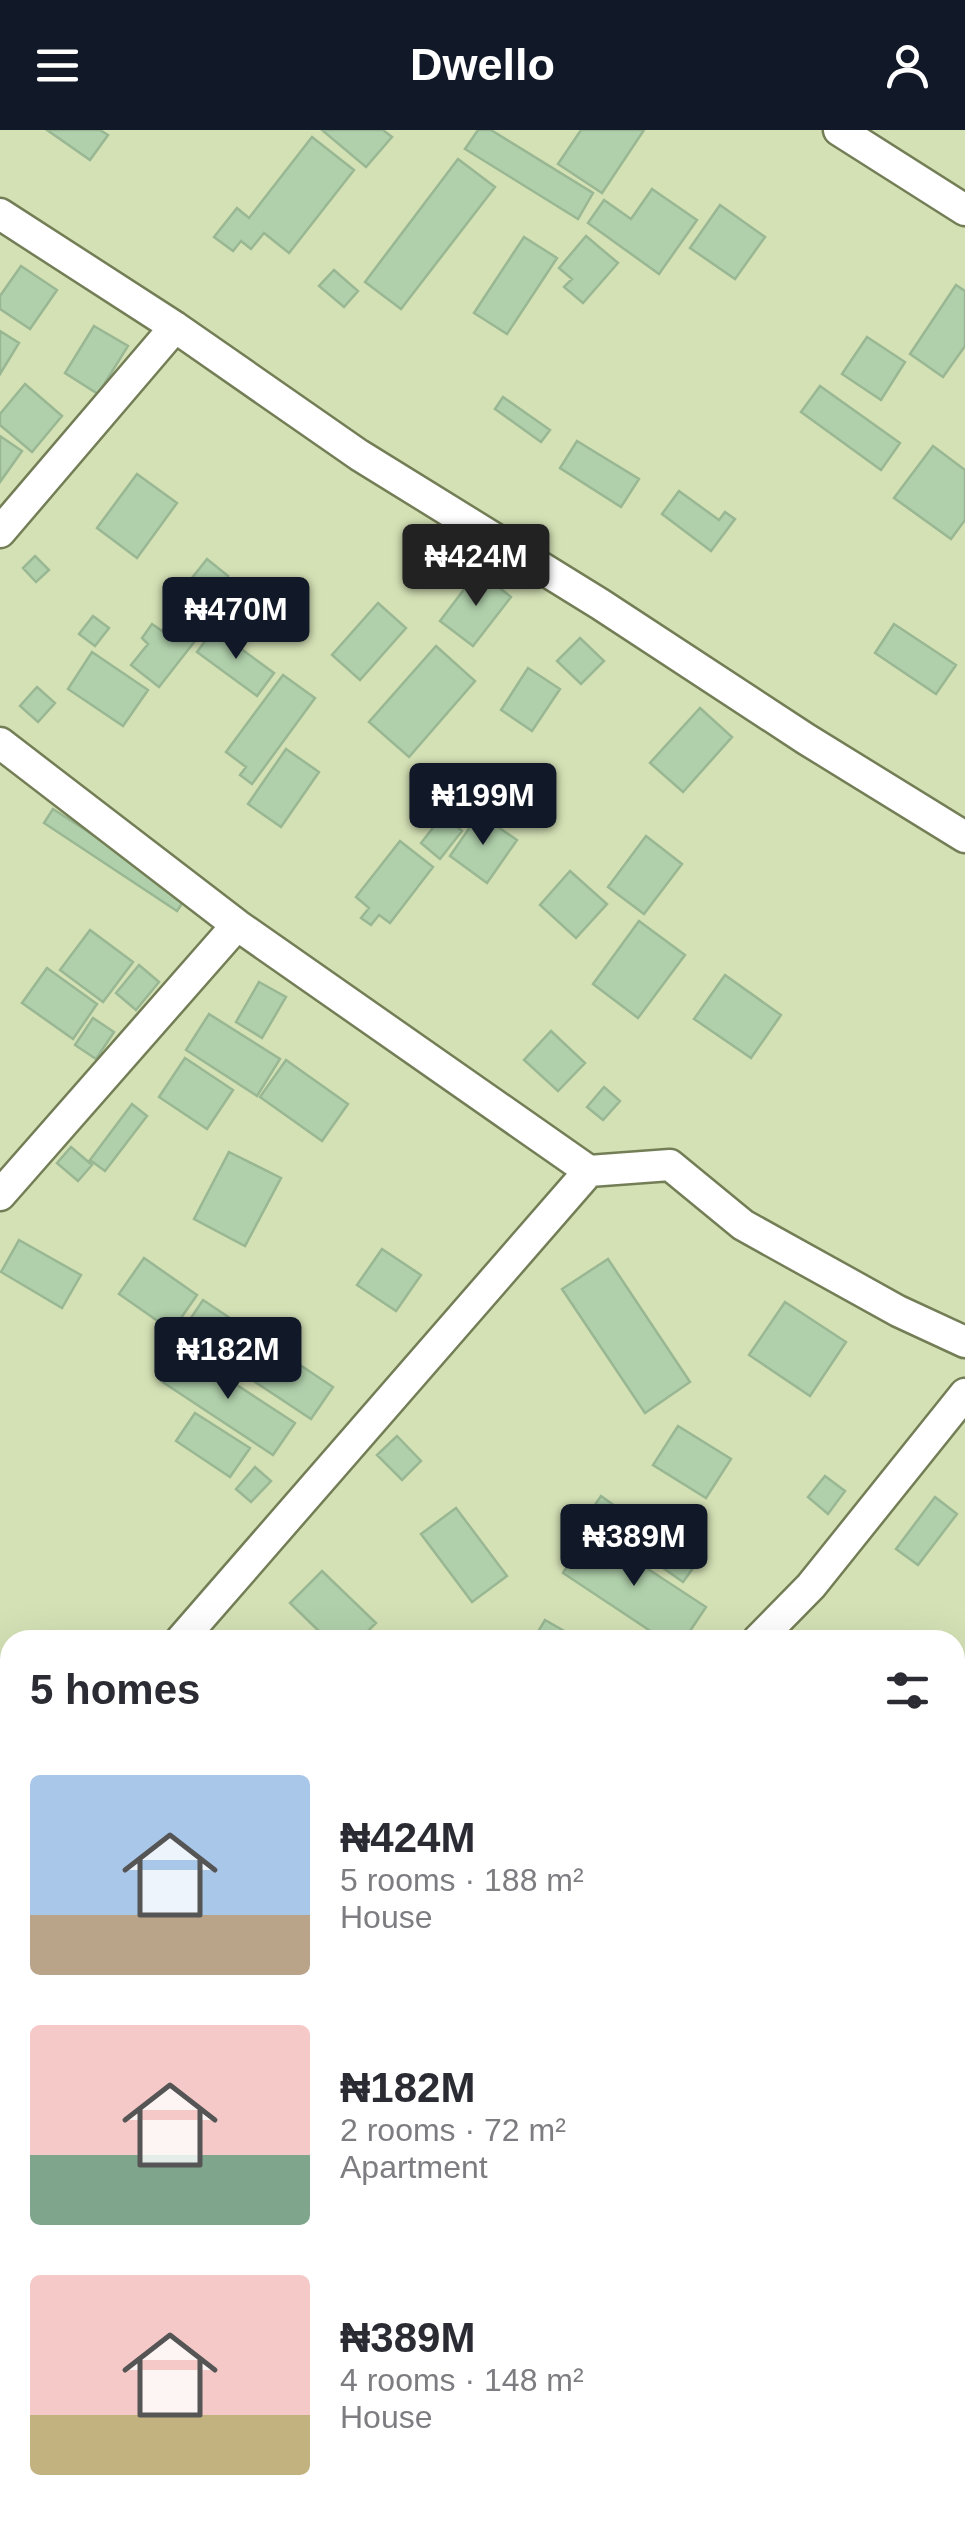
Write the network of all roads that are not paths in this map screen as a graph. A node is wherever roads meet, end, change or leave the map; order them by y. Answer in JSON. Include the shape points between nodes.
{"nodes":[{"id":1,"x":840,"y":130,"type":"edge"},
{"id":2,"x":965,"y":210,"type":"edge"},
{"id":3,"x":0,"y":214,"type":"edge"},
{"id":4,"x":175,"y":326,"type":"junction"},
{"id":5,"x":0,"y":532,"type":"edge"},
{"id":6,"x":0,"y":743,"type":"edge"},
{"id":7,"x":965,"y":838,"type":"edge"},
{"id":8,"x":237,"y":925,"type":"junction"},
{"id":9,"x":589,"y":1171,"type":"junction"},
{"id":10,"x":0,"y":1195,"type":"edge"},
{"id":11,"x":965,"y":1342,"type":"edge"},
{"id":12,"x":965,"y":1394,"type":"edge"},
{"id":13,"x":189,"y":1630,"type":"edge"},
{"id":14,"x":768,"y":1630,"type":"edge"}],
"edges":[{"from":1,"to":2,"type":"street"},
{"from":3,"to":4,"type":"street"},
{"from":4,"to":5,"type":"street"},
{"from":4,"to":7,"type":"street","via":[[359,456]]},
{"from":6,"to":8,"type":"street"},
{"from":8,"to":9,"type":"street"},
{"from":8,"to":10,"type":"street"},
{"from":9,"to":11,"type":"street","via":[[670,1165],[744,1225]]},
{"from":9,"to":13,"type":"street"},
{"from":12,"to":14,"type":"street"}]}
